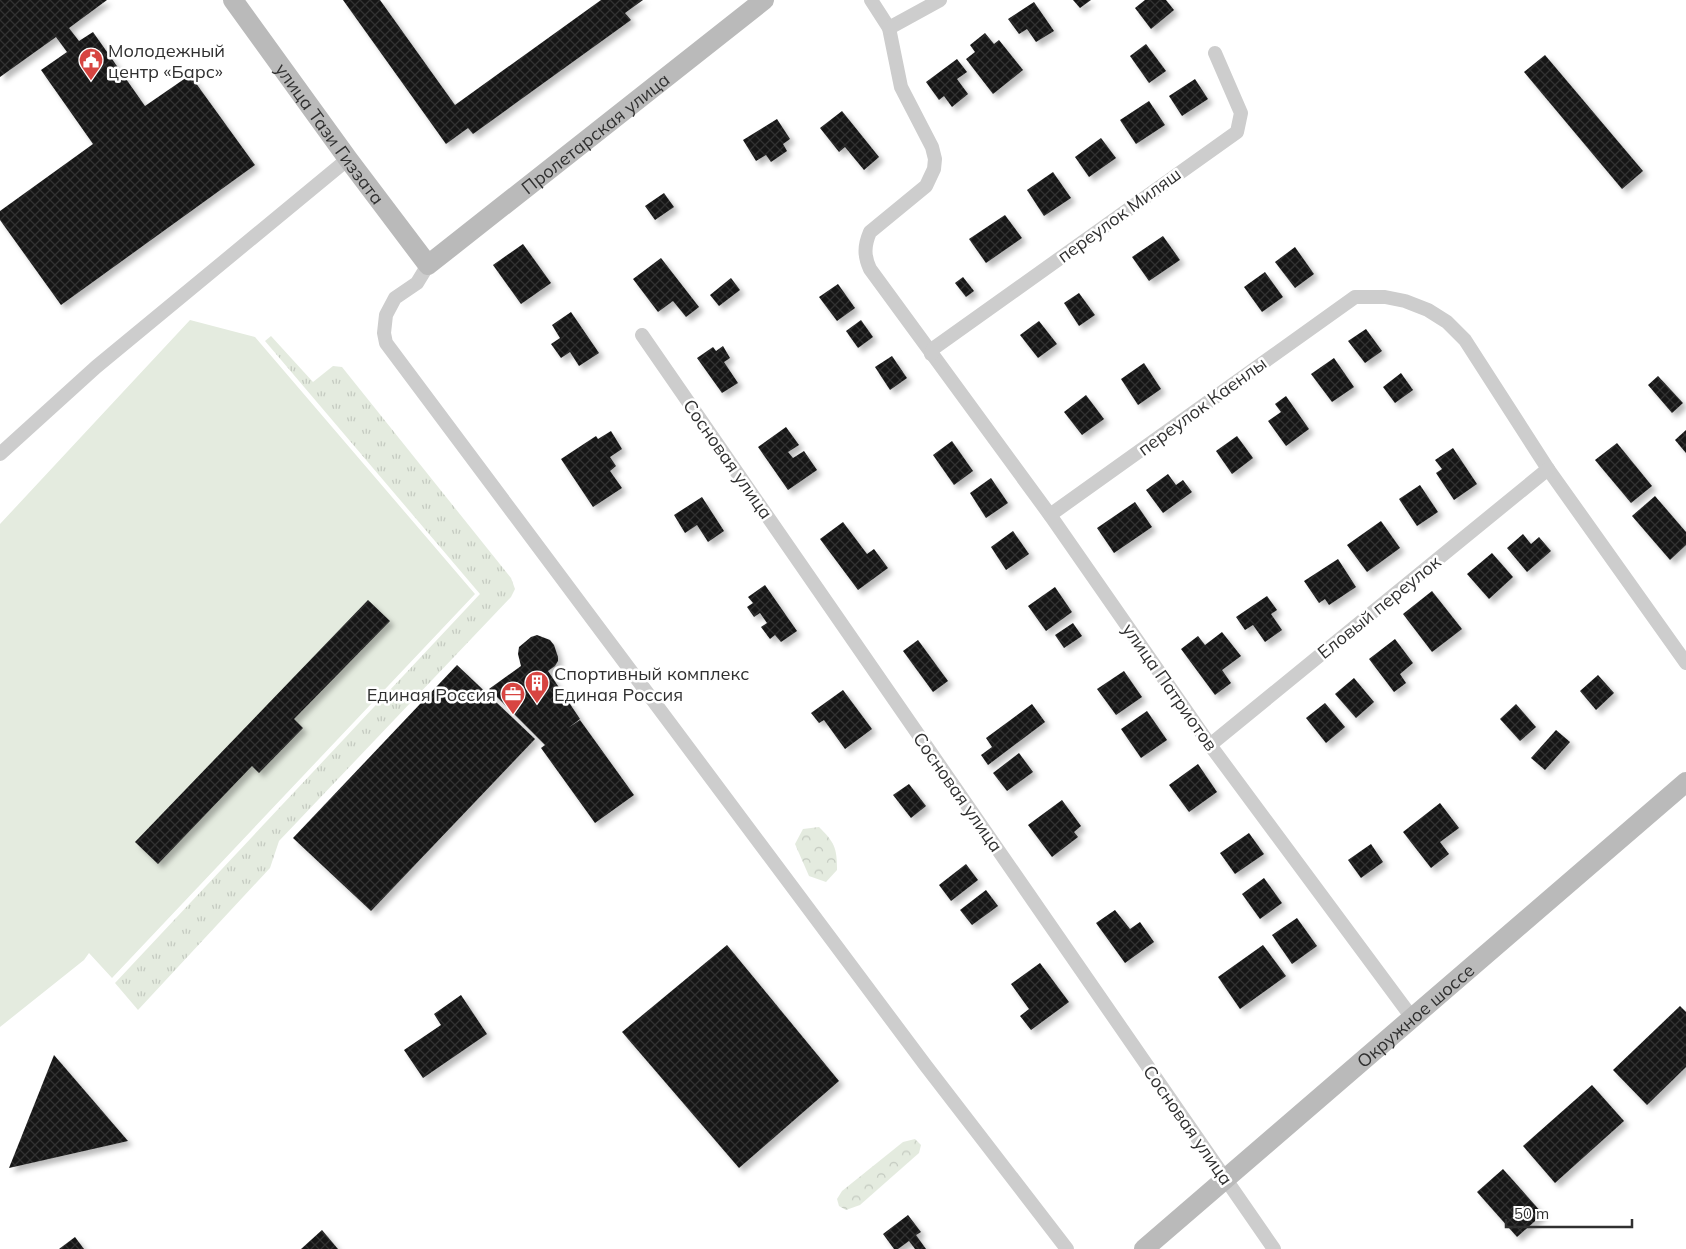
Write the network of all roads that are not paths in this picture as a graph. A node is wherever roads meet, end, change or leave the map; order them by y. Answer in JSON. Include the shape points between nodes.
{"nodes":[{"id":1,"x":233,"y":0,"type":"edge"},
{"id":2,"x":764,"y":0,"type":"edge"},
{"id":3,"x":871,"y":0,"type":"edge"},
{"id":4,"x":940,"y":0,"type":"edge"},
{"id":5,"x":888,"y":28,"type":"junction"},
{"id":6,"x":1215,"y":53,"type":"dead end"},
{"id":7,"x":348,"y":159,"type":"junction"},
{"id":8,"x":428,"y":265,"type":"junction"},
{"id":9,"x":642,"y":335,"type":"dead end"},
{"id":10,"x":932,"y":351,"type":"junction"},
{"id":11,"x":0,"y":454,"type":"edge"},
{"id":12,"x":1548,"y":469,"type":"junction"},
{"id":13,"x":1050,"y":515,"type":"junction"},
{"id":14,"x":1686,"y":663,"type":"edge"},
{"id":15,"x":1210,"y":745,"type":"junction"},
{"id":16,"x":1686,"y":782,"type":"edge"},
{"id":17,"x":1413,"y":1018,"type":"junction"},
{"id":18,"x":1226,"y":1179,"type":"junction"},
{"id":19,"x":1067,"y":1249,"type":"edge"},
{"id":20,"x":1144,"y":1249,"type":"edge"},
{"id":21,"x":1274,"y":1249,"type":"edge"}],
"edges":[{"from":1,"to":7,"type":"street","name":"улица Тази Гиззата"},
{"from":2,"to":8,"type":"street","name":"Пролетарская улица"},
{"from":3,"to":5,"type":"street","name":"улица Патриотов"},
{"from":4,"to":5,"type":"street"},
{"from":5,"to":10,"type":"street","name":"улица Патриотов","via":[[901,87],[935,159],[926,186],[870,232],[866,240],[866,259],[870,269]]},
{"from":6,"to":10,"type":"street","name":"переулок Миляш","via":[[1240,113],[1237,132]]},
{"from":7,"to":8,"type":"street","name":"улица Тази Гиззата"},
{"from":7,"to":11,"type":"street","via":[[96,367]]},
{"from":8,"to":19,"type":"street","via":[[417,282],[395,298],[384,323],[386,343],[920,1058]]},
{"from":9,"to":18,"type":"street","name":"Сосновая улица"},
{"from":10,"to":13,"type":"street","name":"улица Патриотов"},
{"from":12,"to":13,"type":"street","name":"переулок Каенлы","via":[[1465,340],[1447,322],[1405,301],[1355,297]]},
{"from":12,"to":14,"type":"street"},
{"from":12,"to":15,"type":"street","name":"Еловый переулок"},
{"from":13,"to":15,"type":"street","name":"улица Патриотов"},
{"from":15,"to":17,"type":"street","name":"улица Патриотов"},
{"from":16,"to":17,"type":"street","name":"Окружное шоссе"},
{"from":17,"to":18,"type":"street","name":"Окружное шоссе"},
{"from":18,"to":20,"type":"street","name":"Окружное шоссе"},
{"from":18,"to":21,"type":"street","name":"Сосновая улица"}]}
